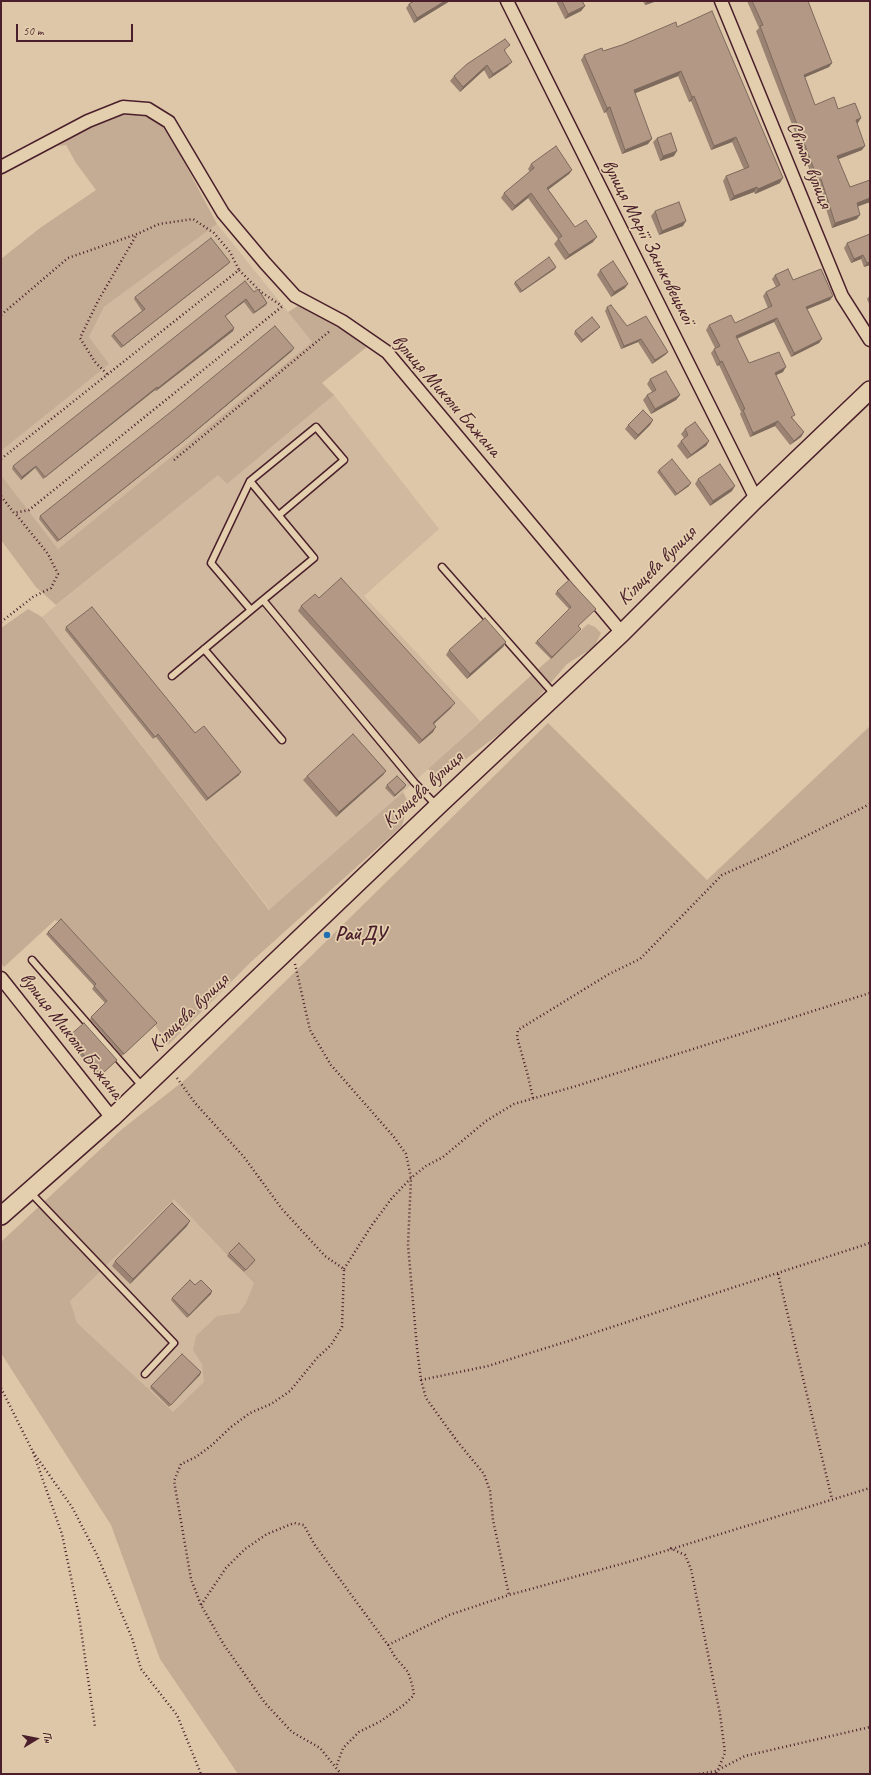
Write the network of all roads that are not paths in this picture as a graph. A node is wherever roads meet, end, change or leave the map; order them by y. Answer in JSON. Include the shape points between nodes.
{"nodes":[{"id":1,"x":507,"y":1,"type":"edge"},
{"id":2,"x":721,"y":1,"type":"edge"},
{"id":3,"x":1,"y":167,"type":"edge"},
{"id":4,"x":870,"y":340,"type":"edge"},
{"id":5,"x":870,"y":390,"type":"edge"},
{"id":6,"x":250,"y":481,"type":"junction"},
{"id":7,"x":756,"y":499,"type":"junction"},
{"id":8,"x":279,"y":515,"type":"junction"},
{"id":9,"x":442,"y":567,"type":"dead end"},
{"id":10,"x":263,"y":600,"type":"junction"},
{"id":11,"x":251,"y":610,"type":"junction"},
{"id":12,"x":622,"y":633,"type":"junction"},
{"id":13,"x":204,"y":649,"type":"junction"},
{"id":14,"x":172,"y":676,"type":"dead end"},
{"id":15,"x":555,"y":695,"type":"junction"},
{"id":16,"x":282,"y":740,"type":"dead end"},
{"id":17,"x":438,"y":806,"type":"junction"},
{"id":18,"x":32,"y":960,"type":"dead end"},
{"id":19,"x":1,"y":978,"type":"edge"},
{"id":20,"x":143,"y":1088,"type":"junction"},
{"id":21,"x":112,"y":1118,"type":"junction"},
{"id":22,"x":29,"y":1191,"type":"junction"},
{"id":23,"x":1,"y":1216,"type":"edge"},
{"id":24,"x":145,"y":1374,"type":"dead end"}],
"edges":[{"from":1,"to":7,"type":"street","name":"вулиця Марії Заньковецької"},
{"from":2,"to":4,"type":"street","name":"Світла вулиця","via":[[842,296]]},
{"from":3,"to":12,"type":"street","name":"вулиця Миколи Бажана","via":[[88,121],[123,107],[148,109],[169,122],[223,213],[264,263],[295,296],[342,321],[387,352]]},
{"from":5,"to":7,"type":"street","name":"Кільцева вулиця"},
{"from":6,"to":8,"type":"lane"},
{"from":6,"to":8,"type":"lane","via":[[316,427],[344,460]]},
{"from":6,"to":11,"type":"lane","via":[[211,563]]},
{"from":7,"to":12,"type":"street","name":"Кільцева вулиця"},
{"from":8,"to":10,"type":"lane","via":[[314,558]]},
{"from":9,"to":15,"type":"lane"},
{"from":10,"to":11,"type":"lane"},
{"from":10,"to":17,"type":"lane","via":[[414,782]]},
{"from":11,"to":13,"type":"lane"},
{"from":12,"to":15,"type":"street","name":"Кільцева вулиця"},
{"from":13,"to":14,"type":"lane"},
{"from":13,"to":16,"type":"lane"},
{"from":15,"to":17,"type":"street","name":"Кільцева вулиця"},
{"from":17,"to":20,"type":"street","name":"Кільцева вулиця"},
{"from":18,"to":20,"type":"lane"},
{"from":19,"to":21,"type":"street","name":"вулиця Миколи Бажана"},
{"from":20,"to":21,"type":"street","name":"Кільцева вулиця"},
{"from":21,"to":22,"type":"street","name":"Кільцева вулиця"},
{"from":22,"to":23,"type":"street","name":"Кільцева вулиця"},
{"from":22,"to":24,"type":"lane","via":[[174,1343]]}]}
